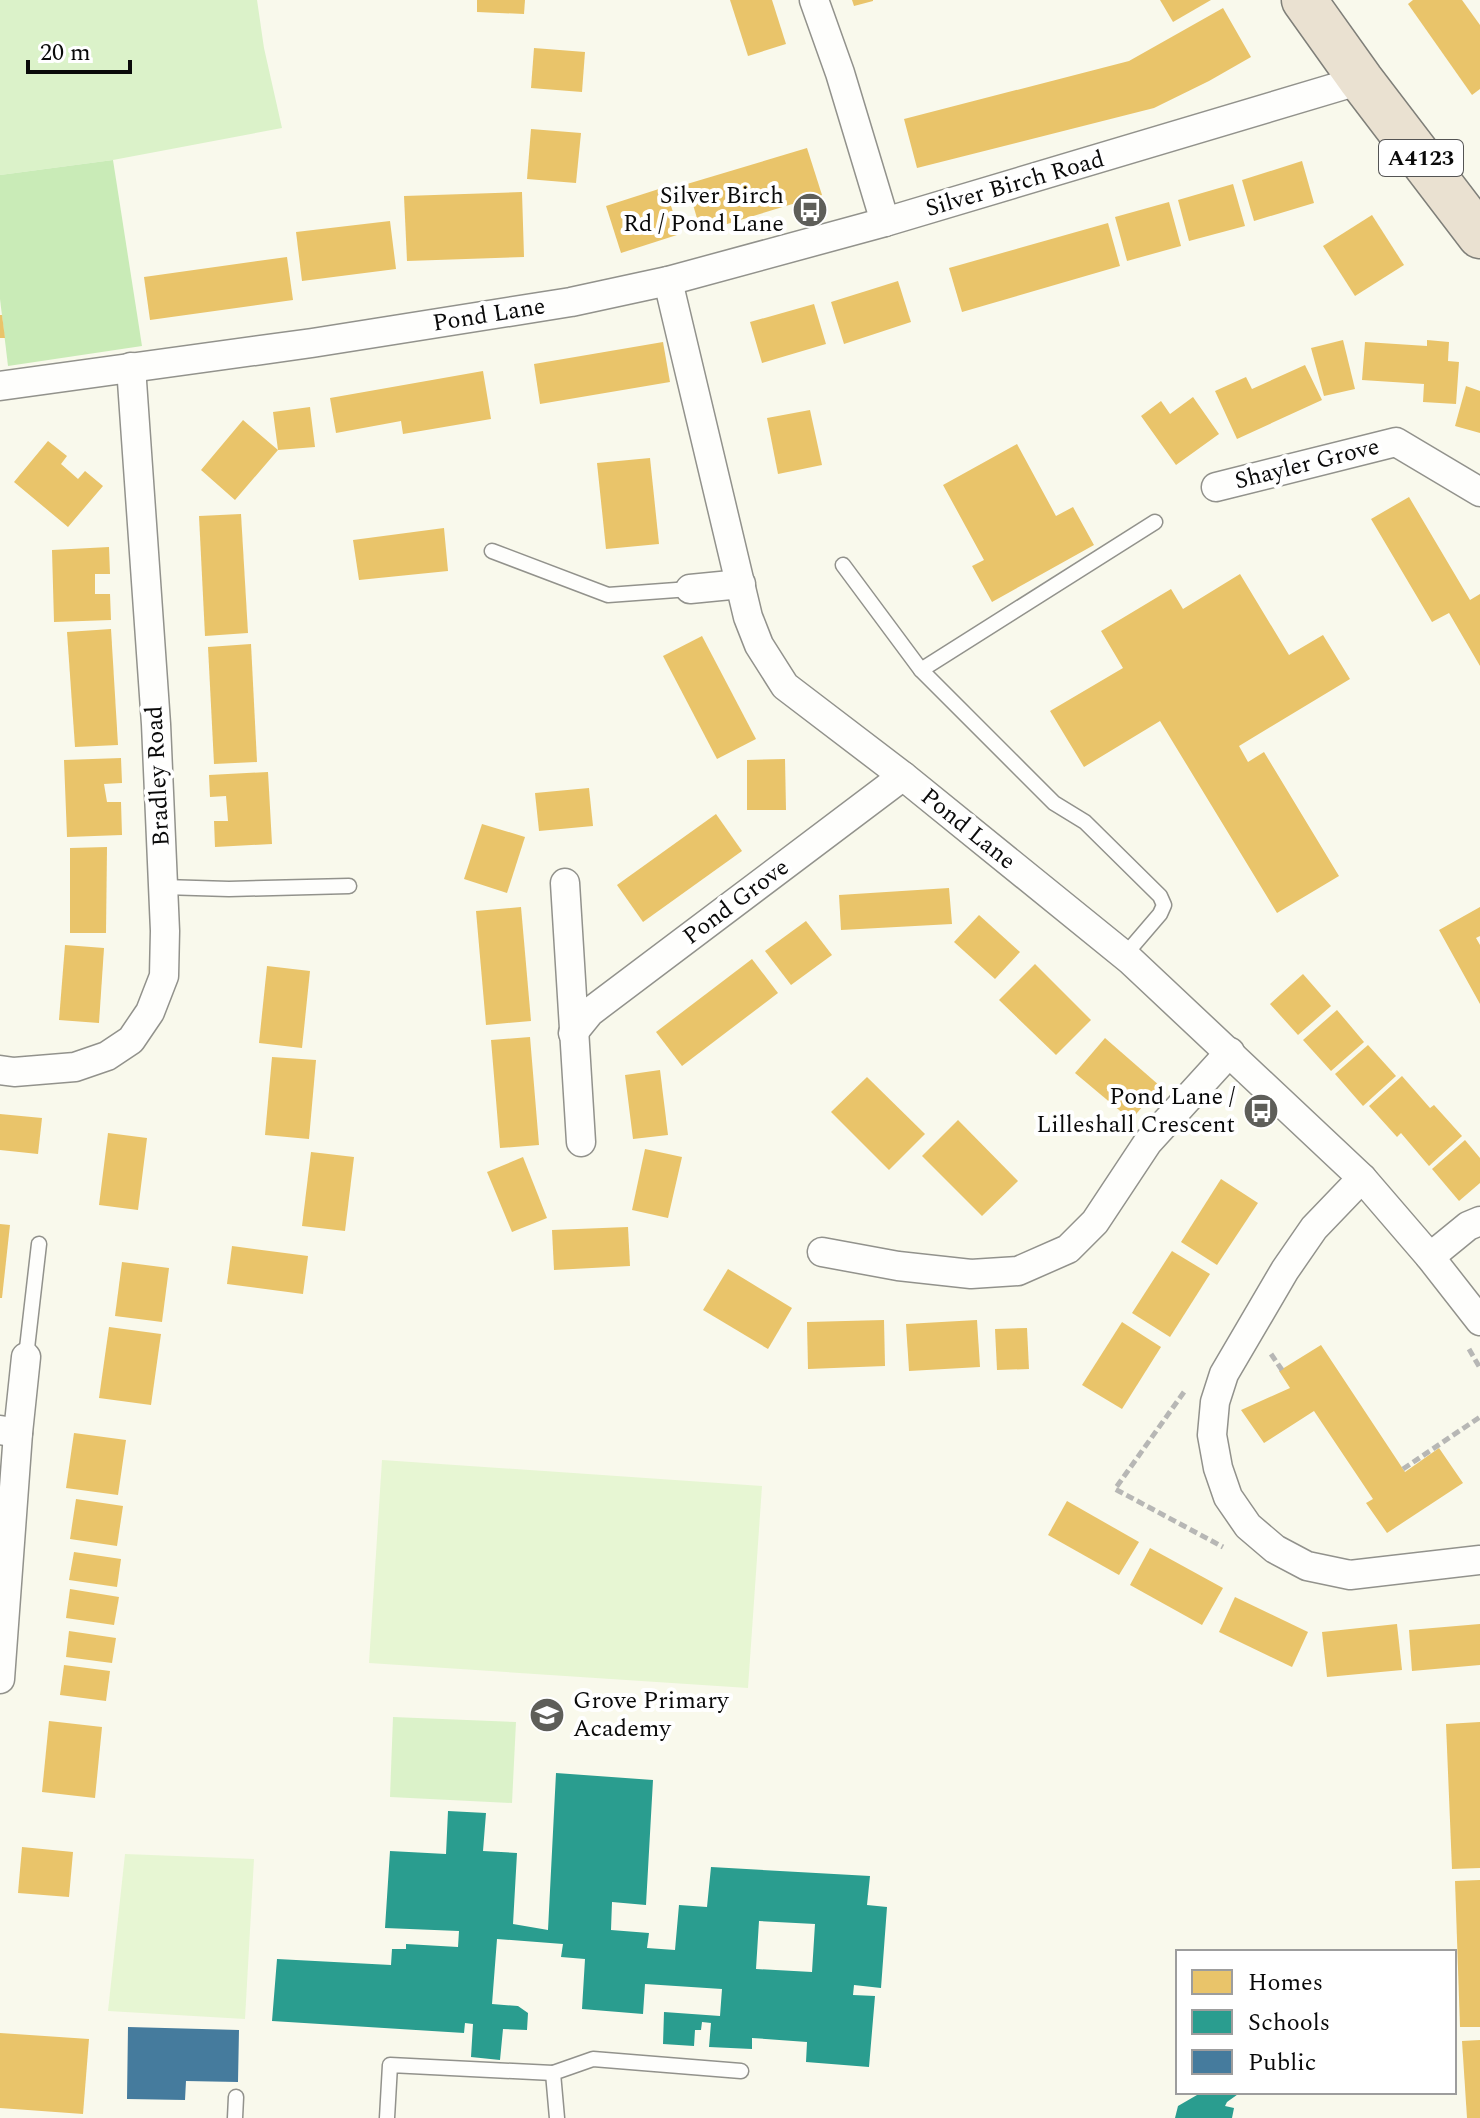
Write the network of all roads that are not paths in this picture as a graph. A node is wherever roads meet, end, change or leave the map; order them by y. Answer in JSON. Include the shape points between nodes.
{"nodes":[{"id":1,"x":814,"y":0,"type":"edge"},
{"id":2,"x":1304,"y":0,"type":"edge"},
{"id":3,"x":1361,"y":80,"type":"junction"},
{"id":4,"x":885,"y":222,"type":"junction"},
{"id":5,"x":1480,"y":236,"type":"edge"},
{"id":6,"x":668,"y":281,"type":"junction"},
{"id":7,"x":131,"y":367,"type":"junction"},
{"id":8,"x":0,"y":386,"type":"edge"},
{"id":9,"x":1216,"y":487,"type":"dead end"},
{"id":10,"x":1480,"y":492,"type":"edge"},
{"id":11,"x":1155,"y":522,"type":"dead end"},
{"id":12,"x":492,"y":551,"type":"dead end"},
{"id":13,"x":843,"y":565,"type":"dead end"},
{"id":14,"x":741,"y":584,"type":"junction"},
{"id":15,"x":690,"y":589,"type":"joint"},
{"id":16,"x":921,"y":670,"type":"junction"},
{"id":17,"x":903,"y":776,"type":"junction"},
{"id":18,"x":565,"y":883,"type":"dead end"},
{"id":19,"x":349,"y":886,"type":"dead end"},
{"id":20,"x":163,"y":887,"type":"junction"},
{"id":21,"x":1124,"y":956,"type":"junction"},
{"id":22,"x":573,"y":1033,"type":"junction"},
{"id":23,"x":1230,"y":1052,"type":"junction"},
{"id":24,"x":0,"y":1070,"type":"edge"},
{"id":25,"x":581,"y":1142,"type":"dead end"},
{"id":26,"x":1362,"y":1178,"type":"junction"},
{"id":27,"x":1480,"y":1221,"type":"edge"},
{"id":28,"x":39,"y":1244,"type":"dead end"},
{"id":29,"x":822,"y":1252,"type":"dead end"},
{"id":30,"x":1430,"y":1257,"type":"junction"},
{"id":31,"x":1480,"y":1321,"type":"edge"},
{"id":32,"x":26,"y":1357,"type":"joint"},
{"id":33,"x":9,"y":1431,"type":"edge"},
{"id":34,"x":1480,"y":1560,"type":"edge"},
{"id":35,"x":0,"y":1679,"type":"edge"},
{"id":36,"x":741,"y":2071,"type":"dead end"},
{"id":37,"x":553,"y":2073,"type":"junction"},
{"id":38,"x":236,"y":2097,"type":"dead end"},
{"id":39,"x":235,"y":2118,"type":"edge"},
{"id":40,"x":387,"y":2118,"type":"edge"},
{"id":41,"x":557,"y":2118,"type":"edge"}],
"edges":[{"from":1,"to":4,"type":"street"},
{"from":2,"to":3,"type":"highway","number":"A4123"},
{"from":3,"to":4,"type":"street","name":"Silver Birch Road"},
{"from":3,"to":5,"type":"highway","number":"A4123"},
{"from":4,"to":6,"type":"street","name":"Silver Birch Road"},
{"from":6,"to":7,"type":"street","name":"Pond Lane","via":[[540,307]]},
{"from":6,"to":14,"type":"street","name":"Pond Lane"},
{"from":7,"to":8,"type":"street","name":"Pond Lane"},
{"from":7,"to":20,"type":"street","name":"Bradley Road"},
{"from":9,"to":10,"type":"street","name":"Shayler Grove","via":[[1396,442]]},
{"from":11,"to":16,"type":"lane"},
{"from":12,"to":15,"type":"lane","via":[[608,595]]},
{"from":13,"to":16,"type":"lane"},
{"from":14,"to":15,"type":"street"},
{"from":14,"to":17,"type":"street","name":"Pond Lane","via":[[759,645],[785,686]]},
{"from":16,"to":21,"type":"lane","via":[[1054,803],[1085,822],[1160,896],[1160,914]]},
{"from":17,"to":21,"type":"street","name":"Pond Lane"},
{"from":17,"to":22,"type":"street","name":"Pond Grove","via":[[590,1012]]},
{"from":18,"to":22,"type":"street"},
{"from":19,"to":20,"type":"lane"},
{"from":20,"to":24,"type":"street","name":"Bradley Road","via":[[164,976],[150,1012],[131,1040],[75,1067]]},
{"from":21,"to":23,"type":"street","name":"Pond Lane"},
{"from":22,"to":25,"type":"street"},
{"from":23,"to":26,"type":"street","name":"Pond Lane"},
{"from":23,"to":29,"type":"street","via":[[1148,1142],[1095,1222],[1068,1249],[1018,1271],[971,1274]]},
{"from":26,"to":30,"type":"street","name":"Pond Lane"},
{"from":26,"to":34,"type":"street","via":[[1314,1228],[1224,1374],[1212,1435],[1218,1468],[1228,1497],[1248,1526],[1307,1566],[1350,1575]]},
{"from":27,"to":30,"type":"street"},
{"from":28,"to":32,"type":"lane"},
{"from":30,"to":31,"type":"street","name":"Pond Lane"},
{"from":32,"to":33,"type":"street"},
{"from":33,"to":35,"type":"street"},
{"from":36,"to":37,"type":"lane","via":[[593,2059]]},
{"from":37,"to":40,"type":"lane","via":[[390,2065]]},
{"from":37,"to":41,"type":"lane"},
{"from":38,"to":39,"type":"lane"}]}
